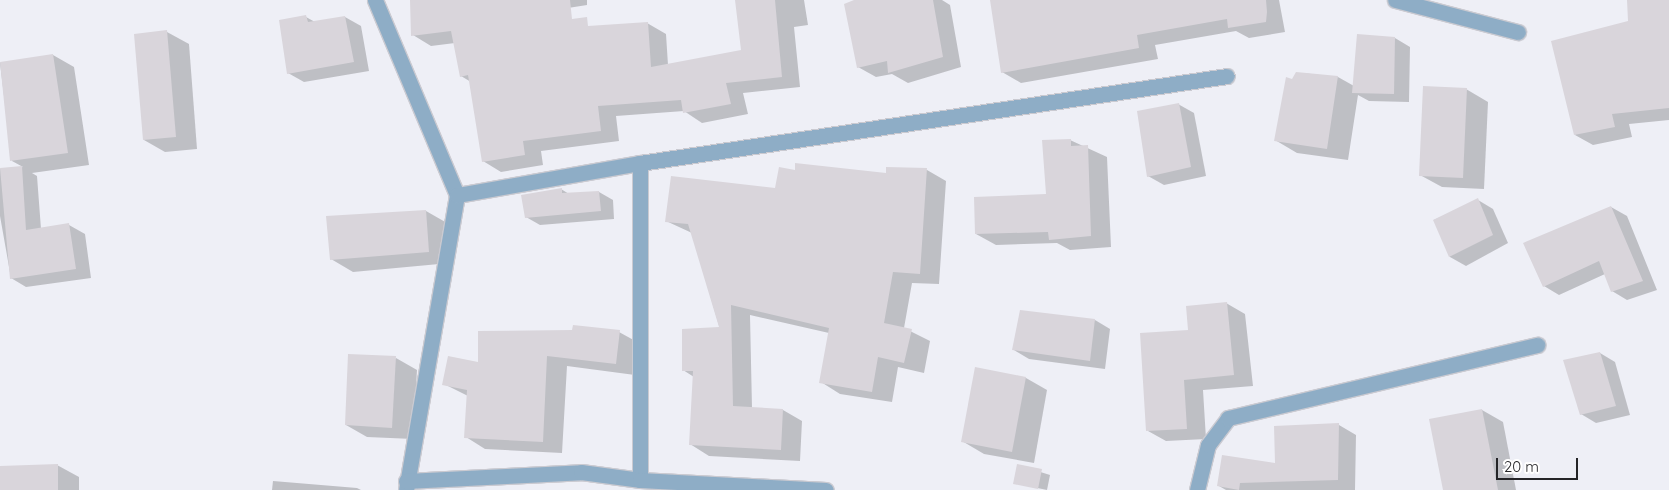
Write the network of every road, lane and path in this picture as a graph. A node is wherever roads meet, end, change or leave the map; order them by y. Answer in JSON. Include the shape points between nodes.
{"nodes":[{"id":1,"x":375,"y":0,"type":"edge"},
{"id":2,"x":1395,"y":0,"type":"edge"},
{"id":3,"x":1518,"y":32,"type":"dead end"},
{"id":4,"x":1227,"y":76,"type":"dead end"},
{"id":5,"x":640,"y":163,"type":"junction"},
{"id":6,"x":457,"y":195,"type":"junction"},
{"id":7,"x":1537,"y":345,"type":"dead end"},
{"id":8,"x":640,"y":480,"type":"junction"},
{"id":9,"x":406,"y":486,"type":"edge"},
{"id":10,"x":826,"y":490,"type":"edge"},
{"id":11,"x":1197,"y":490,"type":"edge"}],
"edges":[{"from":1,"to":6,"type":"street"},
{"from":2,"to":3,"type":"street"},
{"from":4,"to":5,"type":"street"},
{"from":5,"to":6,"type":"street"},
{"from":5,"to":8,"type":"street"},
{"from":6,"to":9,"type":"street"},
{"from":7,"to":11,"type":"street","via":[[1228,418],[1208,445]]},
{"from":8,"to":9,"type":"street","via":[[581,472]]},
{"from":8,"to":10,"type":"street"}]}
